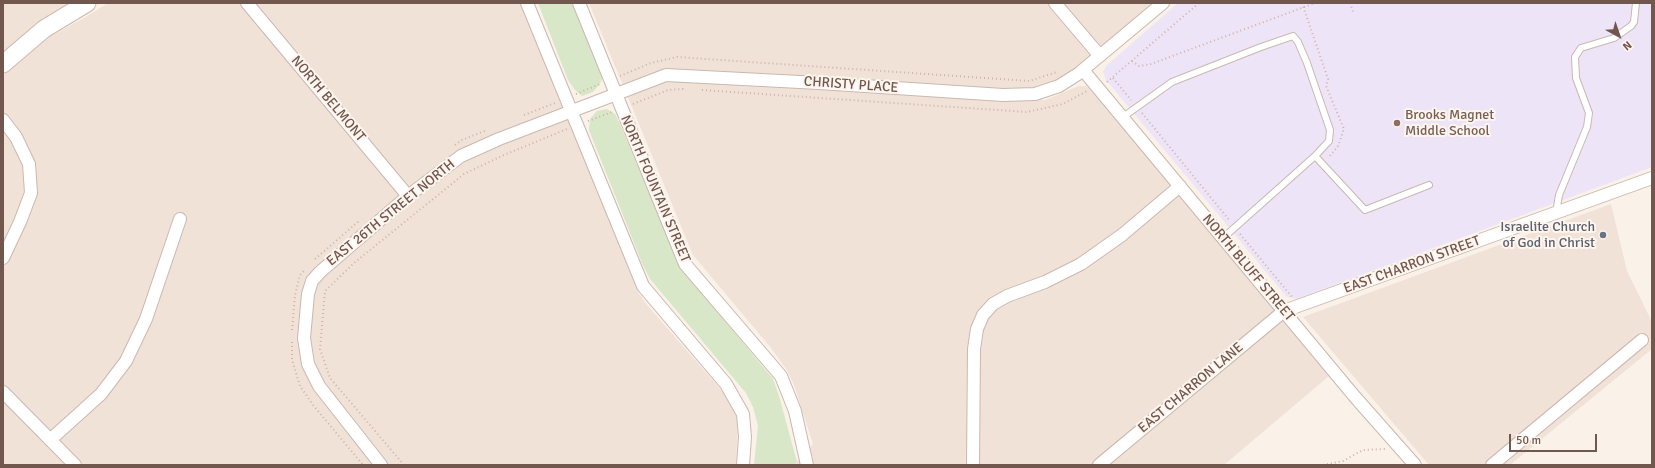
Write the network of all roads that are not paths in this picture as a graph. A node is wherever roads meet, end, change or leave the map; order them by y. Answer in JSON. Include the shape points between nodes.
{"nodes":[{"id":1,"x":87,"y":3,"type":"edge"},
{"id":2,"x":247,"y":3,"type":"edge"},
{"id":3,"x":527,"y":3,"type":"edge"},
{"id":4,"x":578,"y":3,"type":"edge"},
{"id":5,"x":1056,"y":3,"type":"edge"},
{"id":6,"x":1163,"y":3,"type":"edge"},
{"id":7,"x":1636,"y":3,"type":"edge"},
{"id":8,"x":1100,"y":56,"type":"junction"},
{"id":9,"x":3,"y":64,"type":"edge"},
{"id":10,"x":1083,"y":70,"type":"junction"},
{"id":11,"x":616,"y":94,"type":"junction"},
{"id":12,"x":572,"y":111,"type":"junction"},
{"id":13,"x":1122,"y":117,"type":"junction"},
{"id":14,"x":3,"y":120,"type":"edge"},
{"id":15,"x":1315,"y":156,"type":"junction"},
{"id":16,"x":1652,"y":178,"type":"edge"},
{"id":17,"x":1429,"y":185,"type":"dead end"},
{"id":18,"x":1180,"y":186,"type":"junction"},
{"id":19,"x":408,"y":196,"type":"junction"},
{"id":20,"x":1556,"y":213,"type":"junction"},
{"id":21,"x":180,"y":219,"type":"dead end"},
{"id":22,"x":1223,"y":238,"type":"junction"},
{"id":23,"x":3,"y":258,"type":"edge"},
{"id":24,"x":1284,"y":311,"type":"junction"},
{"id":25,"x":1642,"y":340,"type":"dead end"},
{"id":26,"x":3,"y":392,"type":"edge"},
{"id":27,"x":50,"y":440,"type":"junction"},
{"id":28,"x":75,"y":465,"type":"edge"},
{"id":29,"x":381,"y":465,"type":"edge"},
{"id":30,"x":743,"y":465,"type":"edge"},
{"id":31,"x":807,"y":465,"type":"edge"},
{"id":32,"x":974,"y":465,"type":"edge"},
{"id":33,"x":1099,"y":465,"type":"edge"},
{"id":34,"x":1415,"y":465,"type":"edge"},
{"id":35,"x":1492,"y":465,"type":"edge"}],
"edges":[{"from":1,"to":9,"type":"street","via":[[44,29]]},
{"from":2,"to":19,"type":"street","name":"NORTH BELMONT"},
{"from":3,"to":12,"type":"street"},
{"from":4,"to":11,"type":"street","name":"NORTH FOUNTAIN STREET"},
{"from":5,"to":8,"type":"street"},
{"from":6,"to":8,"type":"street","name":"CHRISTY PLACE"},
{"from":7,"to":20,"type":"lane","via":[[1634,22],[1631,26],[1614,38],[1581,48],[1575,57],[1576,78],[1589,114],[1587,127],[1559,195]]},
{"from":8,"to":10,"type":"street","name":"CHRISTY PLACE"},
{"from":10,"to":11,"type":"street","name":"CHRISTY PLACE","via":[[1059,86],[1035,94],[1003,95],[666,75]]},
{"from":10,"to":13,"type":"street","name":"NORTH BLUFF STREET"},
{"from":11,"to":12,"type":"street","name":"EAST 26TH STREET NORTH"},
{"from":11,"to":31,"type":"street","name":"NORTH FOUNTAIN STREET","via":[[685,264],[781,376],[795,411]]},
{"from":12,"to":19,"type":"street","name":"EAST 26TH STREET NORTH","via":[[461,156]]},
{"from":12,"to":30,"type":"street","via":[[643,286],[726,384],[743,414]]},
{"from":13,"to":15,"type":"lane","via":[[1172,82],[1293,36],[1307,63],[1330,130],[1329,141]]},
{"from":13,"to":18,"type":"street","name":"NORTH BLUFF STREET"},
{"from":14,"to":23,"type":"street","via":[[16,137],[30,164],[31,194]]},
{"from":15,"to":17,"type":"lane","via":[[1364,210]]},
{"from":15,"to":22,"type":"lane"},
{"from":16,"to":20,"type":"street","name":"EAST CHARRON STREET"},
{"from":18,"to":22,"type":"street","name":"NORTH BLUFF STREET"},
{"from":18,"to":32,"type":"street","via":[[1122,235],[1081,264],[1045,282],[1007,296],[993,304],[983,315],[977,329],[974,349]]},
{"from":19,"to":29,"type":"street","name":"EAST 26TH STREET NORTH","via":[[320,272],[312,281],[308,294],[304,338],[308,364],[319,386]]},
{"from":20,"to":24,"type":"street","name":"EAST CHARRON STREET"},
{"from":21,"to":27,"type":"street","via":[[146,319],[126,361],[101,394]]},
{"from":22,"to":24,"type":"street","name":"NORTH BLUFF STREET"},
{"from":24,"to":33,"type":"street","name":"EAST CHARRON LANE"},
{"from":24,"to":34,"type":"street","name":"NORTH BLUFF STREET"},
{"from":25,"to":35,"type":"street"},
{"from":26,"to":27,"type":"street"},
{"from":27,"to":28,"type":"street"}]}
